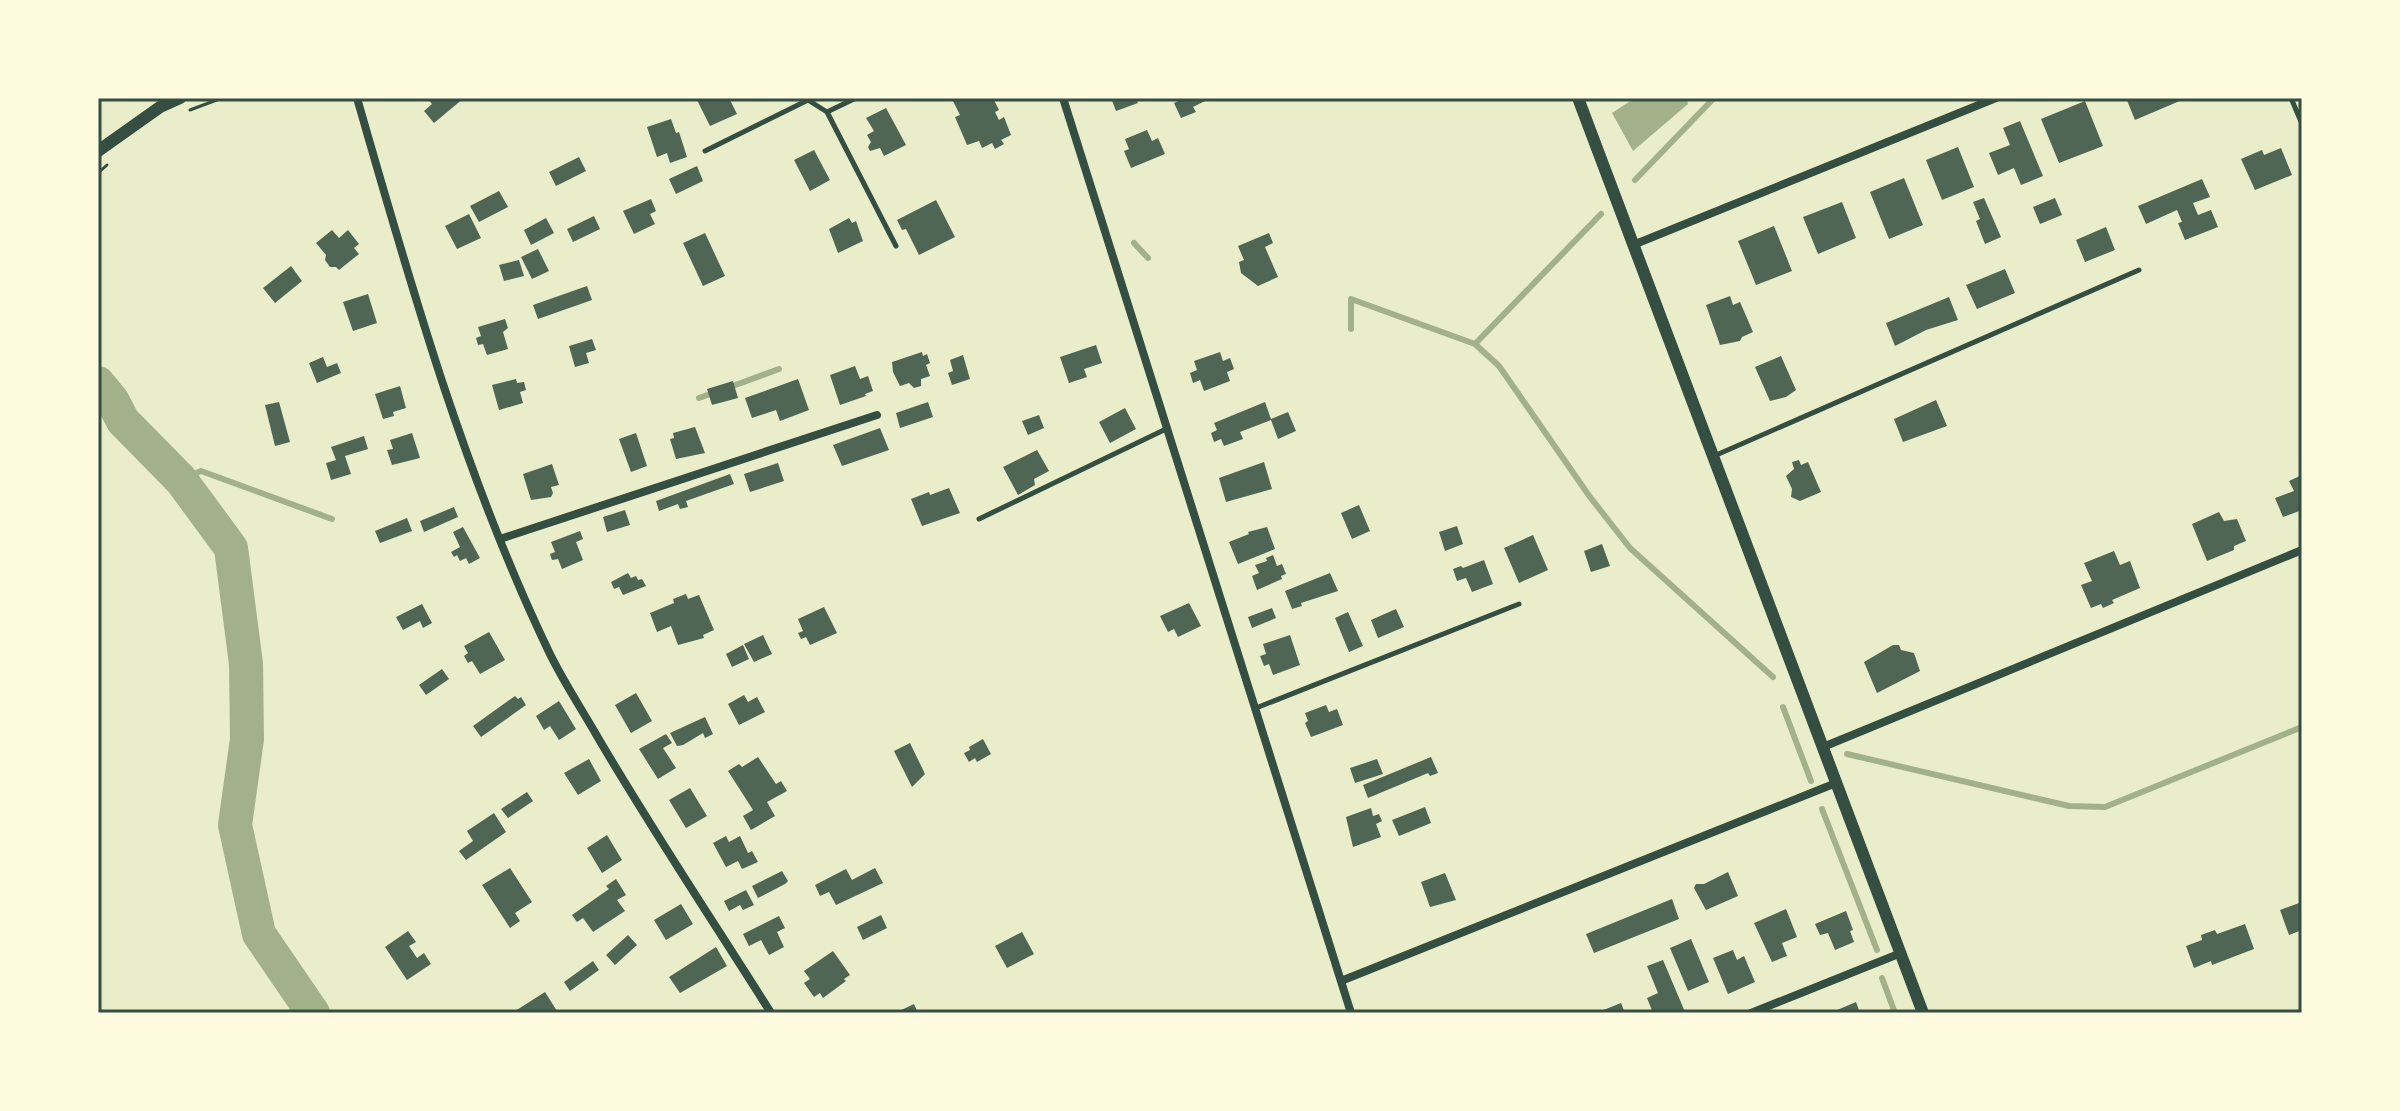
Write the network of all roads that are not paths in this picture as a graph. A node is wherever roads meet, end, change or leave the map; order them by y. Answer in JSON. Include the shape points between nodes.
{"nodes":[{"id":1,"x":180,"y":98,"type":"edge"},
{"id":2,"x":357,"y":98,"type":"edge"},
{"id":3,"x":856,"y":98,"type":"edge"},
{"id":4,"x":1063,"y":98,"type":"edge"},
{"id":5,"x":1578,"y":98,"type":"edge"},
{"id":6,"x":1996,"y":98,"type":"edge"},
{"id":7,"x":2291,"y":98,"type":"edge"},
{"id":8,"x":827,"y":112,"type":"junction"},
{"id":9,"x":2302,"y":124,"type":"edge"},
{"id":10,"x":98,"y":151,"type":"edge"},
{"id":11,"x":705,"y":151,"type":"dead end"},
{"id":12,"x":1633,"y":245,"type":"junction"},
{"id":13,"x":896,"y":246,"type":"dead end"},
{"id":14,"x":2139,"y":270,"type":"dead end"},
{"id":15,"x":877,"y":415,"type":"dead end"},
{"id":16,"x":1166,"y":429,"type":"junction"},
{"id":17,"x":1713,"y":456,"type":"junction"},
{"id":18,"x":979,"y":519,"type":"dead end"},
{"id":19,"x":500,"y":539,"type":"junction"},
{"id":20,"x":2302,"y":550,"type":"edge"},
{"id":21,"x":1519,"y":604,"type":"dead end"},
{"id":22,"x":1255,"y":709,"type":"junction"},
{"id":23,"x":1823,"y":747,"type":"junction"},
{"id":24,"x":1836,"y":783,"type":"junction"},
{"id":25,"x":1901,"y":953,"type":"junction"},
{"id":26,"x":1341,"y":981,"type":"junction"},
{"id":27,"x":771,"y":1013,"type":"edge"},
{"id":28,"x":1351,"y":1013,"type":"edge"},
{"id":29,"x":1751,"y":1013,"type":"edge"},
{"id":30,"x":1923,"y":1013,"type":"edge"}],
"edges":[{"from":1,"to":10,"type":"street"},
{"from":2,"to":19,"type":"street","via":[[415,299]]},
{"from":3,"to":8,"type":"lane"},
{"from":4,"to":16,"type":"street"},
{"from":5,"to":12,"type":"street"},
{"from":6,"to":12,"type":"street"},
{"from":7,"to":9,"type":"lane"},
{"from":8,"to":11,"type":"lane","via":[[808,100]]},
{"from":8,"to":13,"type":"lane"},
{"from":12,"to":17,"type":"street"},
{"from":14,"to":17,"type":"lane"},
{"from":15,"to":19,"type":"street"},
{"from":16,"to":18,"type":"lane"},
{"from":16,"to":22,"type":"street"},
{"from":17,"to":23,"type":"street"},
{"from":19,"to":27,"type":"street","via":[[550,654],[619,774]]},
{"from":20,"to":23,"type":"street"},
{"from":21,"to":22,"type":"lane"},
{"from":22,"to":26,"type":"street"},
{"from":23,"to":24,"type":"street"},
{"from":24,"to":25,"type":"street"},
{"from":24,"to":26,"type":"street"},
{"from":25,"to":29,"type":"street"},
{"from":25,"to":30,"type":"street"},
{"from":26,"to":28,"type":"street"}]}
